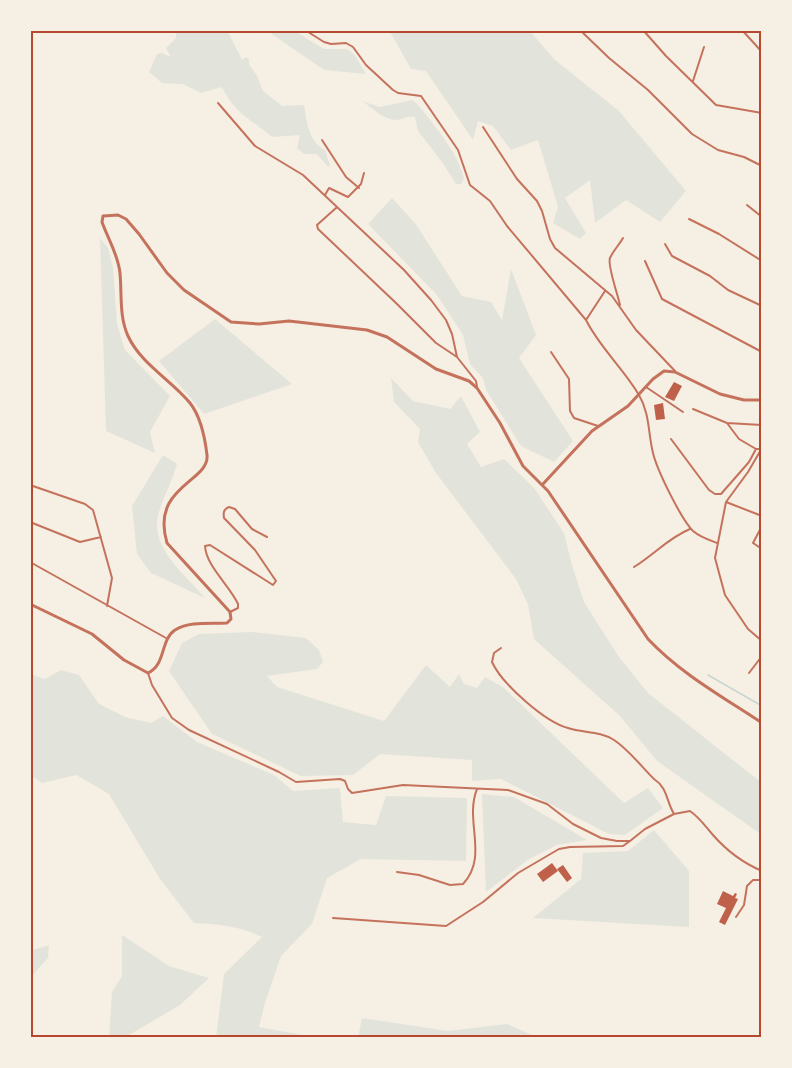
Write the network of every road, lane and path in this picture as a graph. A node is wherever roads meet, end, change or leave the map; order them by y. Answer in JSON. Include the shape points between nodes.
{"nodes":[{"id":1,"x":305,"y":30,"type":"edge"},
{"id":2,"x":580,"y":30,"type":"edge"},
{"id":3,"x":643,"y":30,"type":"edge"},
{"id":4,"x":742,"y":30,"type":"edge"},
{"id":5,"x":704,"y":47,"type":"dead end"},
{"id":6,"x":762,"y":52,"type":"edge"},
{"id":7,"x":693,"y":81,"type":"junction"},
{"id":8,"x":218,"y":103,"type":"dead end"},
{"id":9,"x":762,"y":112,"type":"edge"},
{"id":10,"x":483,"y":127,"type":"dead end"},
{"id":11,"x":322,"y":140,"type":"dead end"},
{"id":12,"x":762,"y":166,"type":"edge"},
{"id":13,"x":364,"y":172,"type":"dead end"},
{"id":14,"x":358,"y":188,"type":"junction"},
{"id":15,"x":325,"y":195,"type":"junction"},
{"id":16,"x":747,"y":205,"type":"dead end"},
{"id":17,"x":336,"y":208,"type":"junction"},
{"id":18,"x":762,"y":217,"type":"edge"},
{"id":19,"x":689,"y":219,"type":"dead end"},
{"id":20,"x":623,"y":238,"type":"dead end"},
{"id":21,"x":664,"y":244,"type":"dead end"},
{"id":22,"x":645,"y":261,"type":"dead end"},
{"id":23,"x":762,"y":261,"type":"edge"},
{"id":24,"x":605,"y":291,"type":"junction"},
{"id":25,"x":762,"y":306,"type":"edge"},
{"id":26,"x":620,"y":308,"type":"junction"},
{"id":27,"x":586,"y":320,"type":"junction"},
{"id":28,"x":551,"y":352,"type":"dead end"},
{"id":29,"x":762,"y":352,"type":"edge"},
{"id":30,"x":457,"y":357,"type":"junction"},
{"id":31,"x":675,"y":372,"type":"junction"},
{"id":32,"x":646,"y":387,"type":"junction"},
{"id":33,"x":477,"y":388,"type":"junction"},
{"id":34,"x":640,"y":396,"type":"junction"},
{"id":35,"x":762,"y":400,"type":"edge"},
{"id":36,"x":693,"y":409,"type":"dead end"},
{"id":37,"x":683,"y":412,"type":"dead end"},
{"id":38,"x":727,"y":423,"type":"junction"},
{"id":39,"x":762,"y":425,"type":"edge"},
{"id":40,"x":598,"y":426,"type":"junction"},
{"id":41,"x":671,"y":439,"type":"dead end"},
{"id":42,"x":762,"y":448,"type":"edge"},
{"id":43,"x":756,"y":449,"type":"junction"},
{"id":44,"x":543,"y":484,"type":"junction"},
{"id":45,"x":30,"y":485,"type":"edge"},
{"id":46,"x":726,"y":502,"type":"junction"},
{"id":47,"x":762,"y":516,"type":"edge"},
{"id":48,"x":30,"y":522,"type":"edge"},
{"id":49,"x":762,"y":526,"type":"edge"},
{"id":50,"x":690,"y":529,"type":"junction"},
{"id":51,"x":101,"y":537,"type":"junction"},
{"id":52,"x":267,"y":537,"type":"dead end"},
{"id":53,"x":717,"y":543,"type":"junction"},
{"id":54,"x":762,"y":549,"type":"edge"},
{"id":55,"x":30,"y":562,"type":"edge"},
{"id":56,"x":634,"y":567,"type":"dead end"},
{"id":57,"x":30,"y":604,"type":"edge"},
{"id":58,"x":107,"y":606,"type":"junction"},
{"id":59,"x":230,"y":612,"type":"junction"},
{"id":60,"x":168,"y":639,"type":"junction"},
{"id":61,"x":762,"y":641,"type":"edge"},
{"id":62,"x":501,"y":648,"type":"dead end"},
{"id":63,"x":762,"y":656,"type":"edge"},
{"id":64,"x":148,"y":673,"type":"junction"},
{"id":65,"x":748,"y":673,"type":"dead end"},
{"id":66,"x":762,"y":723,"type":"edge"},
{"id":67,"x":477,"y":789,"type":"junction"},
{"id":68,"x":674,"y":814,"type":"junction"},
{"id":69,"x":630,"y":841,"type":"junction"},
{"id":70,"x":397,"y":872,"type":"dead end"},
{"id":71,"x":762,"y":872,"type":"edge"},
{"id":72,"x":762,"y":879,"type":"edge"},
{"id":73,"x":736,"y":917,"type":"dead end"},
{"id":74,"x":333,"y":918,"type":"dead end"}],
"edges":[{"from":1,"to":27,"type":"street","via":[[324,42],[346,43],[393,90],[421,96],[458,150],[470,184],[490,201]]},
{"from":2,"to":12,"type":"street","via":[[692,134],[718,150]]},
{"from":3,"to":7,"type":"street"},
{"from":4,"to":6,"type":"street"},
{"from":5,"to":7,"type":"street"},
{"from":7,"to":9,"type":"street","via":[[716,105]]},
{"from":8,"to":15,"type":"street","via":[[255,146],[294,169]]},
{"from":10,"to":24,"type":"street","via":[[517,179],[537,201],[555,248]]},
{"from":11,"to":14,"type":"street"},
{"from":13,"to":14,"type":"street"},
{"from":14,"to":15,"type":"street","via":[[348,197],[329,188]]},
{"from":15,"to":17,"type":"street"},
{"from":16,"to":18,"type":"street"},
{"from":17,"to":30,"type":"street","via":[[431,300],[446,320]]},
{"from":17,"to":30,"type":"street","via":[[320,220],[318,229],[436,343]]},
{"from":19,"to":23,"type":"street"},
{"from":20,"to":26,"type":"street","via":[[608,265]]},
{"from":21,"to":25,"type":"street","via":[[672,256]]},
{"from":22,"to":29,"type":"street","via":[[662,299]]},
{"from":24,"to":26,"type":"street"},
{"from":24,"to":27,"type":"street"},
{"from":26,"to":31,"type":"street"},
{"from":27,"to":34,"type":"street"},
{"from":28,"to":40,"type":"street","via":[[569,379],[570,411],[574,418]]},
{"from":30,"to":33,"type":"street"},
{"from":31,"to":32,"type":"street","via":[[664,371]]},
{"from":31,"to":35,"type":"street","via":[[720,394]]},
{"from":32,"to":34,"type":"street"},
{"from":32,"to":37,"type":"street"},
{"from":33,"to":44,"type":"street","via":[[523,466]]},
{"from":33,"to":59,"type":"street","via":[[436,369],[375,332],[289,321],[231,322],[184,290],[126,219],[103,216],[118,259],[122,318],[128,335],[136,351],[190,404],[204,440],[205,466],[168,503],[164,516],[167,543]]},
{"from":34,"to":40,"type":"street"},
{"from":34,"to":50,"type":"street","via":[[648,414],[657,466]]},
{"from":36,"to":38,"type":"street"},
{"from":38,"to":39,"type":"street"},
{"from":38,"to":43,"type":"street"},
{"from":40,"to":44,"type":"street"},
{"from":41,"to":43,"type":"street","via":[[715,494],[722,494]]},
{"from":42,"to":43,"type":"street"},
{"from":42,"to":46,"type":"street"},
{"from":44,"to":66,"type":"street","via":[[648,639],[684,672]]},
{"from":45,"to":51,"type":"street","via":[[85,504],[93,510]]},
{"from":46,"to":47,"type":"street"},
{"from":46,"to":53,"type":"street"},
{"from":48,"to":51,"type":"street","via":[[80,542]]},
{"from":49,"to":54,"type":"street","via":[[753,543]]},
{"from":50,"to":53,"type":"street"},
{"from":50,"to":56,"type":"street","via":[[674,536]]},
{"from":51,"to":58,"type":"street","via":[[112,578]]},
{"from":52,"to":59,"type":"street","via":[[252,529],[235,508],[225,509],[224,518],[255,550],[276,581],[273,585],[210,545],[205,546],[206,554],[238,604]]},
{"from":53,"to":61,"type":"street","via":[[715,558],[725,595]]},
{"from":55,"to":58,"type":"street"},
{"from":57,"to":64,"type":"street","via":[[92,634],[124,660]]},
{"from":58,"to":60,"type":"street"},
{"from":59,"to":60,"type":"street","via":[[227,623],[194,624],[177,630]]},
{"from":60,"to":64,"type":"street","via":[[158,666]]},
{"from":62,"to":68,"type":"street","via":[[492,662],[518,692],[559,724],[616,741],[661,783]]},
{"from":63,"to":65,"type":"street"},
{"from":64,"to":67,"type":"street","via":[[172,718],[296,782],[340,778],[352,793],[404,785]]},
{"from":67,"to":69,"type":"street","via":[[523,794],[602,838]]},
{"from":67,"to":70,"type":"street","via":[[472,809],[475,866],[463,884],[450,885]]},
{"from":68,"to":69,"type":"street"},
{"from":68,"to":71,"type":"street","via":[[690,811],[743,862]]},
{"from":69,"to":74,"type":"street","via":[[623,846],[558,849],[446,926]]},
{"from":72,"to":73,"type":"street","via":[[747,886],[744,905]]}]}
